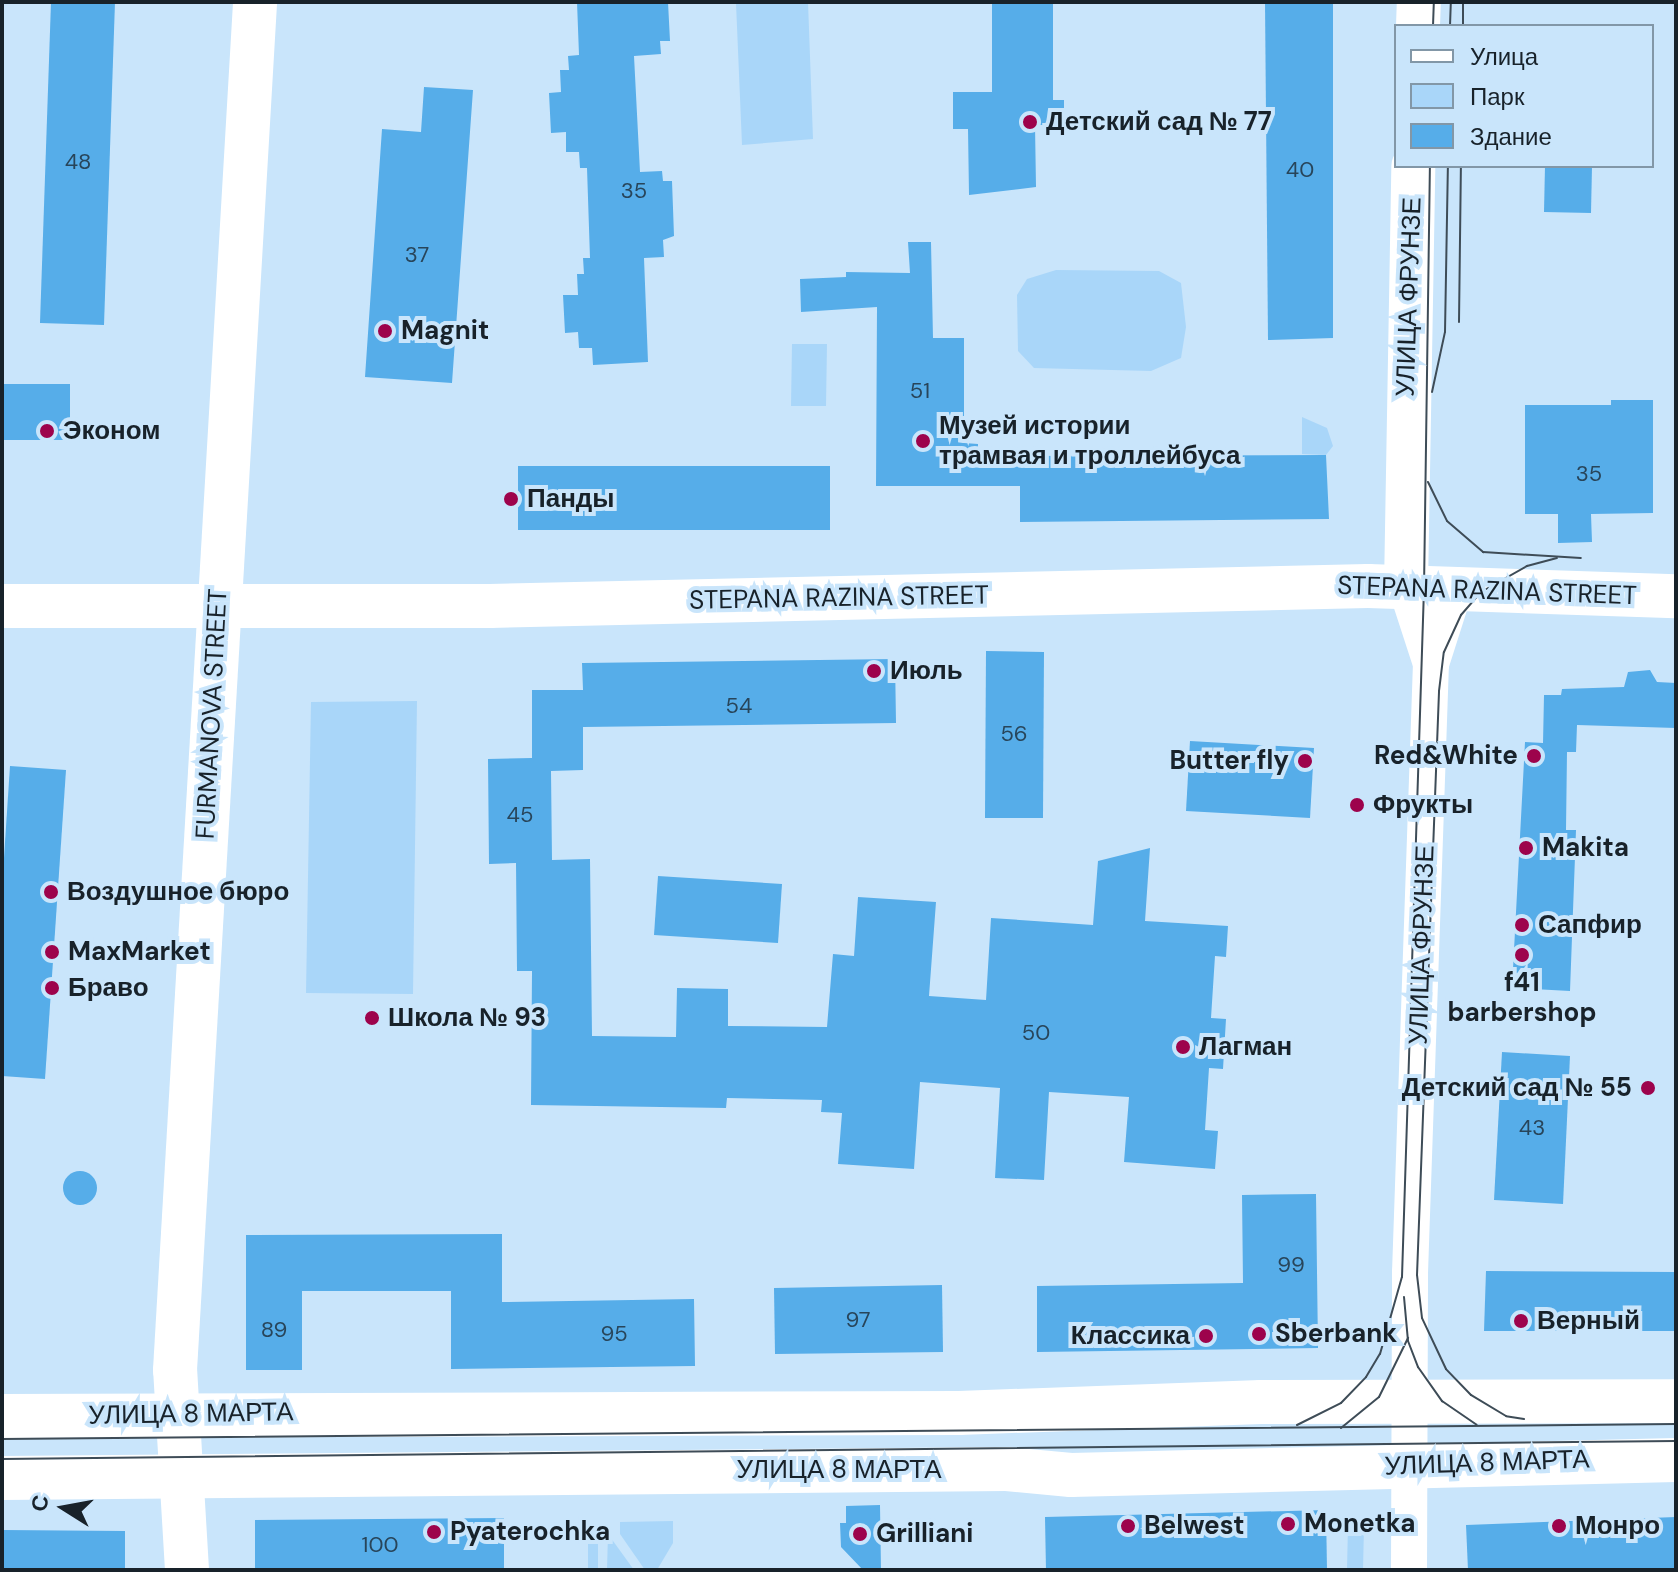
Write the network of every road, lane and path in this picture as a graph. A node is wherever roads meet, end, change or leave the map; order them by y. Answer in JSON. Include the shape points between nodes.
{"nodes":[{"id":1,"x":255,"y":2,"type":"edge"},
{"id":2,"x":1419,"y":2,"type":"edge"},
{"id":3,"x":1418,"y":24,"type":"edge"},
{"id":4,"x":1413,"y":168,"type":"edge"},
{"id":5,"x":1406,"y":587,"type":"junction"},
{"id":6,"x":1454,"y":592,"type":"junction"},
{"id":7,"x":1676,"y":596,"type":"edge"},
{"id":8,"x":218,"y":602,"type":"junction"},
{"id":9,"x":2,"y":606,"type":"edge"},
{"id":10,"x":1431,"y":664,"type":"junction"},
{"id":11,"x":1676,"y":1401,"type":"edge"},
{"id":12,"x":1411,"y":1402,"type":"junction"},
{"id":13,"x":178,"y":1414,"type":"junction"},
{"id":14,"x":2,"y":1416,"type":"edge"},
{"id":15,"x":1676,"y":1460,"type":"edge"},
{"id":16,"x":1412,"y":1464,"type":"junction"},
{"id":17,"x":183,"y":1475,"type":"junction"},
{"id":18,"x":2,"y":1478,"type":"edge"},
{"id":19,"x":187,"y":1570,"type":"edge"},
{"id":20,"x":1409,"y":1570,"type":"edge"}],
"edges":[{"from":1,"to":8,"type":"main road","name":"FURMANOVA STREET"},
{"from":2,"to":3,"type":"main road"},
{"from":4,"to":5,"type":"main road","name":"УЛИЦА ФРУНЗЕ"},
{"from":5,"to":6,"type":"main road","name":"STEPANA RAZINA STREET"},
{"from":5,"to":8,"type":"main road","name":"STEPANA RAZINA STREET","via":[[490,606]]},
{"from":5,"to":10,"type":"street","name":"УЛИЦА ФРУНЗЕ"},
{"from":6,"to":7,"type":"main road","name":"STEPANA RAZINA STREET"},
{"from":6,"to":10,"type":"street"},
{"from":8,"to":9,"type":"main road","name":"STEPANA RAZINA STREET"},
{"from":8,"to":13,"type":"main road","name":"FURMANOVA STREET","via":[[186,1131],[175,1370]]},
{"from":10,"to":12,"type":"street","via":[[1410,1273]]},
{"from":11,"to":12,"type":"main road","name":"УЛИЦА 8 МАРТА"},
{"from":12,"to":13,"type":"main road","name":"УЛИЦА 8 МАРТА","via":[[959,1413]]},
{"from":12,"to":16,"type":"street"},
{"from":13,"to":14,"type":"main road","name":"УЛИЦА 8 МАРТА"},
{"from":13,"to":17,"type":"main road","name":"FURMANOVA STREET"},
{"from":15,"to":16,"type":"main road","name":"УЛИЦА 8 МАРТА"},
{"from":16,"to":17,"type":"main road","name":"УЛИЦА 8 МАРТА","via":[[1071,1475],[1007,1469]]},
{"from":16,"to":20,"type":"street"},
{"from":17,"to":18,"type":"main road","name":"УЛИЦА 8 МАРТА"},
{"from":17,"to":19,"type":"main road","name":"FURMANOVA STREET"}]}
